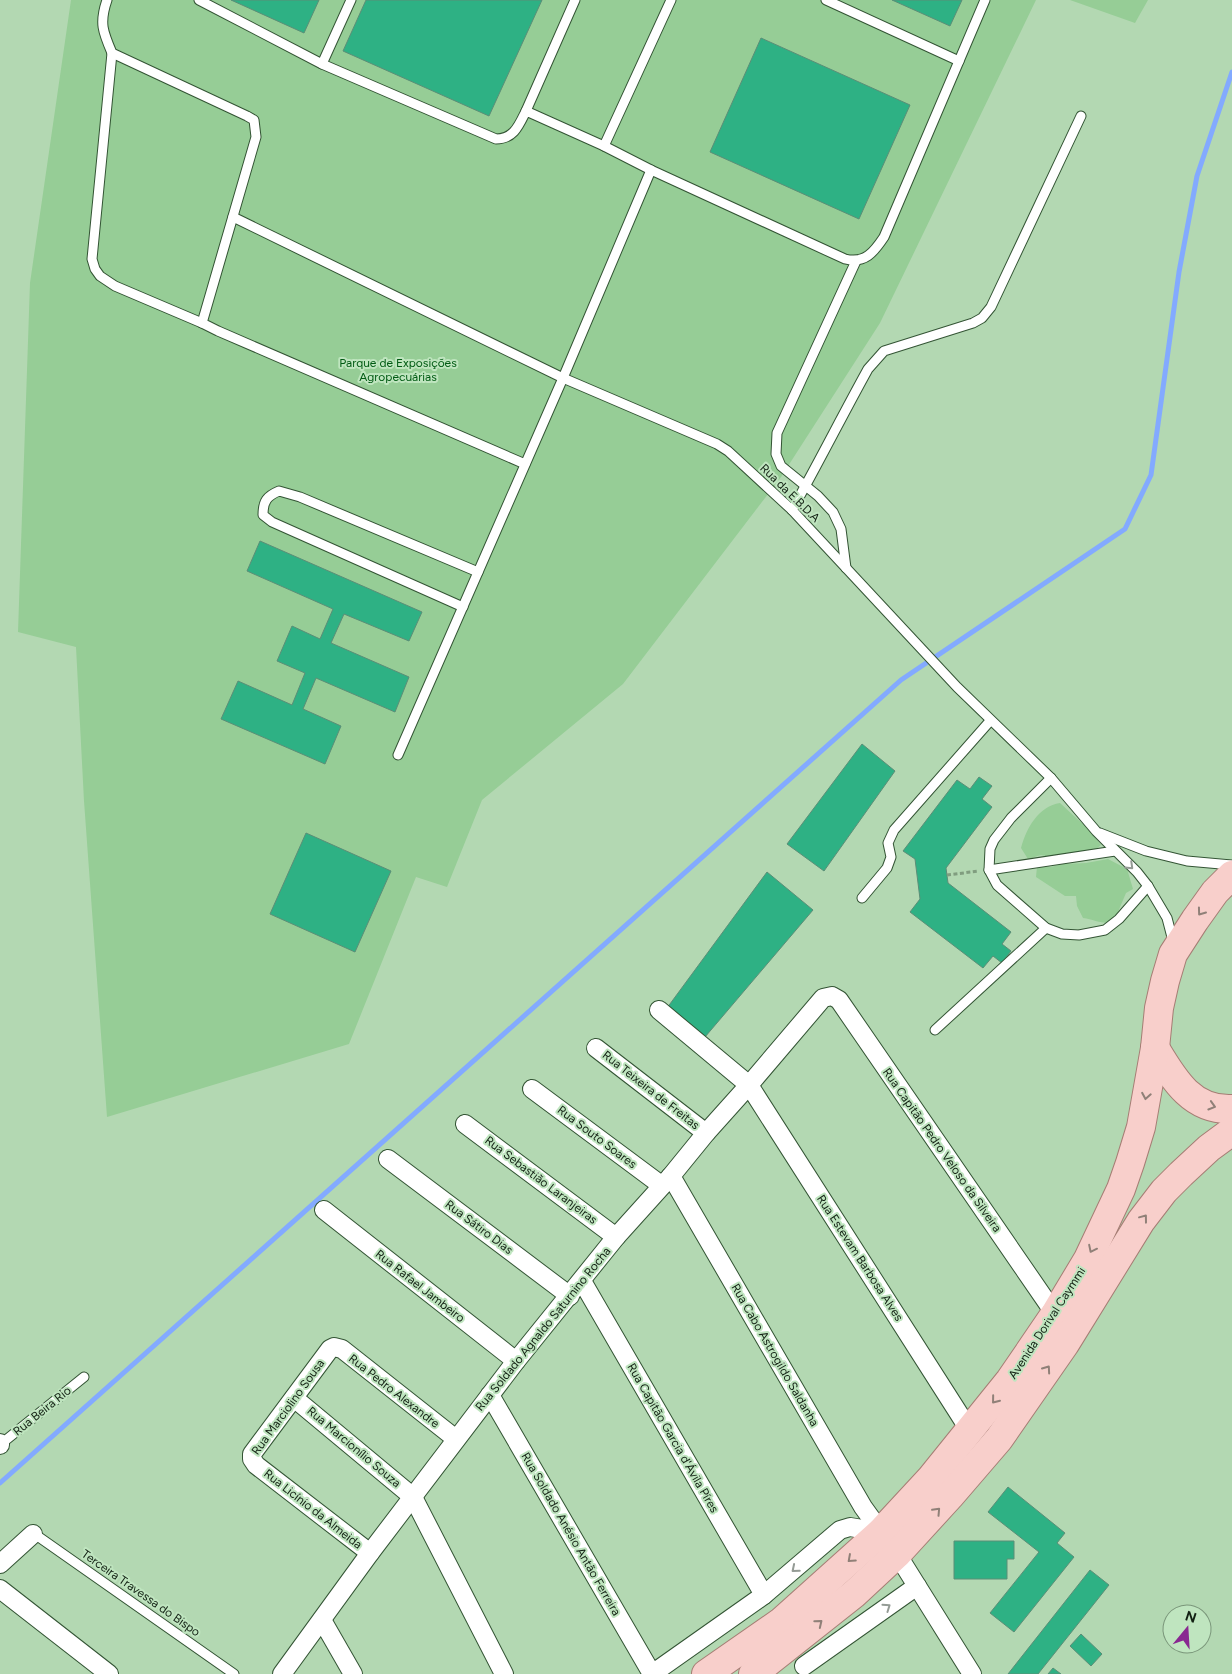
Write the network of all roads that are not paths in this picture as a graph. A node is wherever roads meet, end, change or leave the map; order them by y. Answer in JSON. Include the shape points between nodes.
{"nodes":[{"id":1,"x":107,"y":0,"type":"edge"},
{"id":2,"x":199,"y":0,"type":"edge"},
{"id":3,"x":351,"y":0,"type":"edge"},
{"id":4,"x":575,"y":0,"type":"edge"},
{"id":5,"x":671,"y":0,"type":"edge"},
{"id":6,"x":826,"y":0,"type":"edge"},
{"id":7,"x":985,"y":0,"type":"edge"},
{"id":8,"x":112,"y":54,"type":"junction"},
{"id":9,"x":959,"y":61,"type":"junction"},
{"id":10,"x":322,"y":64,"type":"junction"},
{"id":11,"x":526,"y":111,"type":"junction"},
{"id":12,"x":1081,"y":116,"type":"dead end"},
{"id":13,"x":604,"y":146,"type":"junction"},
{"id":14,"x":651,"y":170,"type":"junction"},
{"id":15,"x":234,"y":217,"type":"junction"},
{"id":16,"x":856,"y":261,"type":"junction"},
{"id":17,"x":202,"y":323,"type":"junction"},
{"id":18,"x":563,"y":378,"type":"junction"},
{"id":19,"x":525,"y":464,"type":"junction"},
{"id":20,"x":806,"y":485,"type":"junction"},
{"id":21,"x":792,"y":510,"type":"junction"},
{"id":22,"x":846,"y":568,"type":"junction"},
{"id":23,"x":478,"y":572,"type":"junction"},
{"id":24,"x":463,"y":607,"type":"junction"},
{"id":25,"x":990,"y":721,"type":"junction"},
{"id":26,"x":398,"y":755,"type":"dead end"},
{"id":27,"x":1051,"y":778,"type":"junction"},
{"id":28,"x":1096,"y":831,"type":"junction"},
{"id":29,"x":1115,"y":852,"type":"junction"},
{"id":30,"x":1232,"y":865,"type":"edge"},
{"id":31,"x":989,"y":870,"type":"junction"},
{"id":32,"x":1232,"y":875,"type":"edge"},
{"id":33,"x":1148,"y":886,"type":"junction"},
{"id":34,"x":862,"y":898,"type":"dead end"},
{"id":35,"x":1046,"y":928,"type":"junction"},
{"id":36,"x":1174,"y":954,"type":"junction"},
{"id":37,"x":823,"y":998,"type":"joint"},
{"id":38,"x":659,"y":1010,"type":"dead end"},
{"id":39,"x":935,"y":1030,"type":"dead end"},
{"id":40,"x":596,"y":1048,"type":"dead end"},
{"id":41,"x":1155,"y":1048,"type":"junction"},
{"id":42,"x":749,"y":1086,"type":"junction"},
{"id":43,"x":532,"y":1089,"type":"dead end"},
{"id":44,"x":1232,"y":1108,"type":"edge"},
{"id":45,"x":465,"y":1124,"type":"dead end"},
{"id":46,"x":1232,"y":1131,"type":"edge"},
{"id":47,"x":706,"y":1133,"type":"junction"},
{"id":48,"x":388,"y":1159,"type":"dead end"},
{"id":49,"x":666,"y":1181,"type":"junction"},
{"id":50,"x":324,"y":1210,"type":"dead end"},
{"id":51,"x":616,"y":1237,"type":"junction"},
{"id":52,"x":582,"y":1280,"type":"junction"},
{"id":53,"x":570,"y":1296,"type":"junction"},
{"id":54,"x":1055,"y":1314,"type":"junction"},
{"id":55,"x":330,"y":1349,"type":"joint"},
{"id":56,"x":516,"y":1361,"type":"junction"},
{"id":57,"x":84,"y":1377,"type":"dead end"},
{"id":58,"x":490,"y":1395,"type":"junction"},
{"id":59,"x":294,"y":1398,"type":"junction"},
{"id":60,"x":970,"y":1431,"type":"junction"},
{"id":61,"x":456,"y":1439,"type":"junction"},
{"id":62,"x":0,"y":1444,"type":"edge"},
{"id":63,"x":256,"y":1465,"type":"joint"},
{"id":64,"x":413,"y":1497,"type":"junction"},
{"id":65,"x":881,"y":1532,"type":"junction"},
{"id":66,"x":33,"y":1534,"type":"joint"},
{"id":67,"x":370,"y":1553,"type":"junction"},
{"id":68,"x":897,"y":1554,"type":"junction"},
{"id":69,"x":0,"y":1564,"type":"edge"},
{"id":70,"x":917,"y":1586,"type":"junction"},
{"id":71,"x":0,"y":1589,"type":"edge"},
{"id":72,"x":764,"y":1595,"type":"junction"},
{"id":73,"x":322,"y":1620,"type":"junction"},
{"id":74,"x":801,"y":1662,"type":"edge"},
{"id":75,"x":109,"y":1674,"type":"edge"},
{"id":76,"x":234,"y":1674,"type":"edge"},
{"id":77,"x":282,"y":1674,"type":"edge"},
{"id":78,"x":353,"y":1674,"type":"edge"},
{"id":79,"x":504,"y":1674,"type":"edge"},
{"id":80,"x":652,"y":1674,"type":"edge"},
{"id":81,"x":706,"y":1674,"type":"edge"},
{"id":82,"x":753,"y":1674,"type":"edge"},
{"id":83,"x":972,"y":1674,"type":"edge"}],
"edges":[{"from":1,"to":8,"type":"lane","via":[[102,15],[103,29]]},
{"from":2,"to":10,"type":"lane"},
{"from":3,"to":10,"type":"lane"},
{"from":4,"to":11,"type":"lane"},
{"from":5,"to":13,"type":"lane"},
{"from":6,"to":9,"type":"lane"},
{"from":7,"to":9,"type":"lane"},
{"from":8,"to":15,"type":"lane","via":[[254,120],[256,137]]},
{"from":8,"to":17,"type":"lane","via":[[92,259],[95,269],[115,286]]},
{"from":9,"to":16,"type":"lane","via":[[884,237],[868,256]]},
{"from":10,"to":11,"type":"lane","via":[[496,139],[511,136]]},
{"from":11,"to":13,"type":"lane"},
{"from":12,"to":20,"type":"lane","via":[[991,307],[982,318],[972,323],[884,352],[875,359]]},
{"from":13,"to":14,"type":"lane"},
{"from":14,"to":16,"type":"lane","via":[[845,259]]},
{"from":14,"to":18,"type":"lane"},
{"from":15,"to":17,"type":"lane"},
{"from":15,"to":18,"type":"lane","name":"Rua da E.B.D.A"},
{"from":16,"to":20,"type":"lane","via":[[777,433],[776,454],[781,466]]},
{"from":17,"to":19,"type":"lane"},
{"from":18,"to":19,"type":"lane"},
{"from":18,"to":21,"type":"lane","name":"Rua da E.B.D.A","via":[[716,444],[728,451]]},
{"from":19,"to":23,"type":"lane"},
{"from":20,"to":21,"type":"lane"},
{"from":20,"to":22,"type":"lane","via":[[833,512],[841,530]]},
{"from":21,"to":22,"type":"lane","name":"Rua da E.B.D.A"},
{"from":22,"to":25,"type":"lane","name":"Rua da E.B.D.A"},
{"from":23,"to":24,"type":"lane"},
{"from":23,"to":24,"type":"lane","via":[[300,497],[279,491],[268,496],[263,505],[263,515],[272,522]]},
{"from":24,"to":26,"type":"lane"},
{"from":25,"to":27,"type":"lane","name":"Rua da E.B.D.A"},
{"from":25,"to":34,"type":"lane","via":[[894,830],[888,843],[891,857],[886,868]]},
{"from":27,"to":28,"type":"lane","name":"Rua da E.B.D.A"},
{"from":27,"to":31,"type":"lane","via":[[994,840]]},
{"from":28,"to":29,"type":"lane","name":"Rua da E.B.D.A"},
{"from":28,"to":30,"type":"lane","via":[[1154,853],[1187,861]]},
{"from":29,"to":31,"type":"lane"},
{"from":29,"to":33,"type":"lane","name":"Rua da E.B.D.A","one_way":true},
{"from":31,"to":35,"type":"lane","via":[[998,885]]},
{"from":32,"to":36,"type":"main road","name":"Avenida Dorival Caymmi","one_way":true,"via":[[1215,892]]},
{"from":33,"to":35,"type":"lane","via":[[1105,930],[1079,935],[1062,934]]},
{"from":33,"to":36,"type":"lane","name":"Rua da E.B.D.A","via":[[1167,918]]},
{"from":35,"to":39,"type":"lane"},
{"from":36,"to":41,"type":"main road","name":"Avenida Dorival Caymmi","via":[[1159,1008]]},
{"from":37,"to":42,"type":"street","name":"Rua Soldado Agnaldo Saturnino Rocha"},
{"from":37,"to":54,"type":"street","name":"Rua Capitão Pedro Veloso da Silveira","via":[[832,996],[839,1000]]},
{"from":38,"to":42,"type":"street","name":"Rua Estevam Barbosa Alves"},
{"from":40,"to":47,"type":"street","name":"Rua Teixeira de Freitas"},
{"from":41,"to":44,"type":"main road","one_way":true,"via":[[1172,1076],[1194,1098],[1210,1107]]},
{"from":41,"to":54,"type":"main road","name":"Avenida Dorival Caymmi","one_way":true,"via":[[1141,1127],[1121,1189],[1088,1259]]},
{"from":42,"to":47,"type":"street","name":"Rua Soldado Agnaldo Saturnino Rocha"},
{"from":42,"to":60,"type":"street","name":"Rua Estevam Barbosa Alves"},
{"from":43,"to":49,"type":"street","name":"Rua Souto Soares"},
{"from":45,"to":51,"type":"street","name":"Rua Sebastião Laranjeiras"},
{"from":68,"to":46,"type":"main road","name":"Avenida Dorival Caymmi","one_way":true,"via":[[999,1439],[1065,1344],[1141,1221],[1164,1192],[1209,1148]]},
{"from":47,"to":49,"type":"street","name":"Rua Soldado Agnaldo Saturnino Rocha"},
{"from":48,"to":53,"type":"street","name":"Rua Sátiro Dias"},
{"from":49,"to":51,"type":"street","name":"Rua Soldado Agnaldo Saturnino Rocha"},
{"from":49,"to":65,"type":"street","name":"Rua Cabo Astrogildo Saldanha"},
{"from":50,"to":56,"type":"street","name":"Rua Rafael Jambeiro"},
{"from":51,"to":52,"type":"street","name":"Rua Soldado Agnaldo Saturnino Rocha"},
{"from":52,"to":53,"type":"street","name":"Rua Soldado Agnaldo Saturnino Rocha"},
{"from":52,"to":72,"type":"street","name":"Rua Capitão Garcia d'Ávila Píres"},
{"from":53,"to":56,"type":"street","name":"Rua Soldado Agnaldo Saturnino Rocha"},
{"from":54,"to":60,"type":"main road","name":"Avenida Dorival Caymmi","one_way":true},
{"from":55,"to":59,"type":"street","name":"Rua Marciolino Sousa"},
{"from":55,"to":61,"type":"street","name":"Rua Pedro Alexandre","via":[[342,1349]]},
{"from":56,"to":58,"type":"street","name":"Rua Soldado Agnaldo Saturnino Rocha"},
{"from":57,"to":62,"type":"lane","name":"Rua Beira Rio"},
{"from":58,"to":61,"type":"street","name":"Rua Soldado Agnaldo Saturnino Rocha"},
{"from":58,"to":80,"type":"street","name":"Rua Soldado Anésio Antão Ferreira"},
{"from":59,"to":63,"type":"street","name":"Rua Marciolino Sousa","via":[[252,1454]]},
{"from":59,"to":64,"type":"street","name":"Rua Marcionílio Souza"},
{"from":60,"to":65,"type":"main road","name":"Avenida Dorival Caymmi"},
{"from":61,"to":64,"type":"street","name":"Rua Soldado Agnaldo Saturnino Rocha"},
{"from":63,"to":67,"type":"street","name":"Rua Licínio da Almeida"},
{"from":64,"to":67,"type":"street","name":"Rua Soldado Agnaldo Saturnino Rocha"},
{"from":64,"to":79,"type":"street"},
{"from":65,"to":72,"type":"street","one_way":true,"via":[[850,1527],[840,1530]]},
{"from":65,"to":81,"type":"main road","name":"Avenida Dorival Caymmi","one_way":true,"via":[[782,1621]]},
{"from":66,"to":69,"type":"street"},
{"from":66,"to":76,"type":"lane","name":"Terceira Travessa do Bispo"},
{"from":67,"to":73,"type":"street","name":"Rua Soldado Agnaldo Saturnino Rocha"},
{"from":68,"to":70,"type":"street"},
{"from":74,"to":68,"type":"main road","name":"Avenida Dorival Caymmi","one_way":true,"via":[[854,1594]]},
{"from":74,"to":70,"type":"street","one_way":true},
{"from":70,"to":83,"type":"street"},
{"from":71,"to":75,"type":"street"},
{"from":72,"to":80,"type":"street"},
{"from":73,"to":77,"type":"street","name":"Rua Soldado Agnaldo Saturnino Rocha"},
{"from":73,"to":78,"type":"street"},
{"from":74,"to":82,"type":"main road","name":"Avenida Dorival Caymmi"}]}
